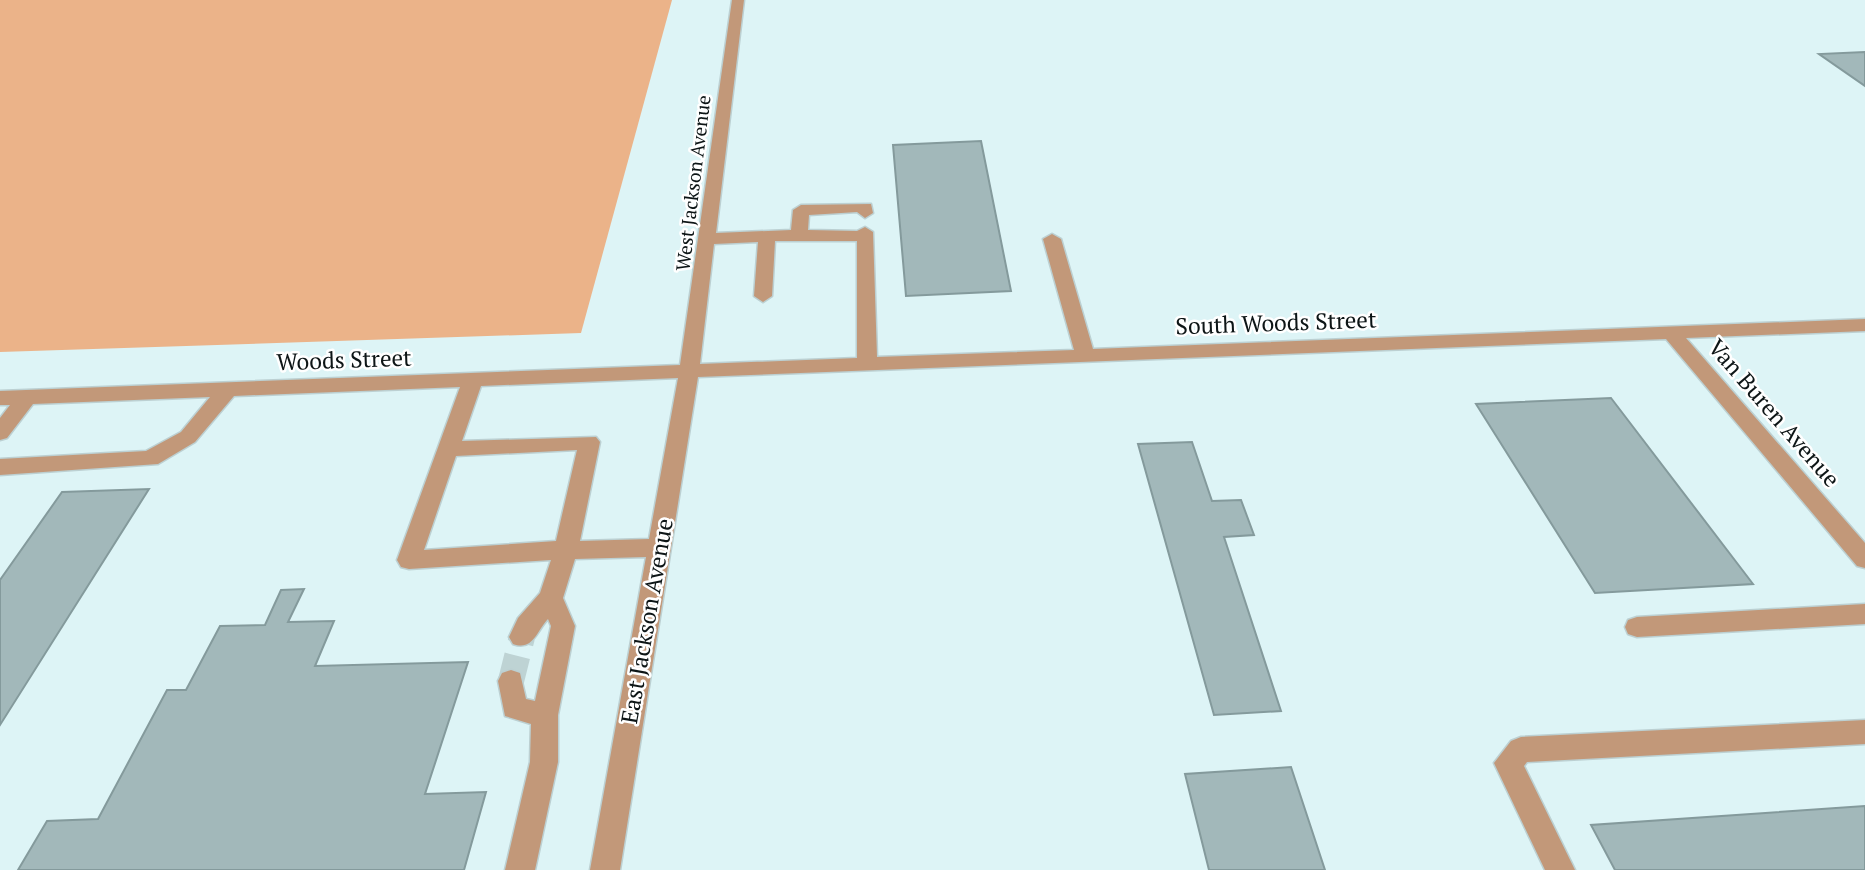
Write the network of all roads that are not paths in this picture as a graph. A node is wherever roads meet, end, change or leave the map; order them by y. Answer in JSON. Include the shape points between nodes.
{"nodes":[{"id":1,"x":738,"y":0,"type":"edge"},
{"id":2,"x":865,"y":227,"type":"junction"},
{"id":3,"x":799,"y":235,"type":"junction"},
{"id":4,"x":767,"y":236,"type":"junction"},
{"id":5,"x":706,"y":239,"type":"junction"},
{"id":6,"x":1052,"y":239,"type":"dead end"},
{"id":7,"x":763,"y":296,"type":"dead end"},
{"id":8,"x":1865,"y":325,"type":"edge"},
{"id":9,"x":1671,"y":332,"type":"junction"},
{"id":10,"x":1085,"y":355,"type":"junction"},
{"id":11,"x":867,"y":364,"type":"junction"},
{"id":12,"x":689,"y":371,"type":"junction"},
{"id":13,"x":473,"y":379,"type":"junction"},
{"id":14,"x":228,"y":389,"type":"junction"},
{"id":15,"x":27,"y":397,"type":"junction"},
{"id":16,"x":0,"y":398,"type":"edge"},
{"id":17,"x":0,"y":433,"type":"edge"},
{"id":18,"x":448,"y":449,"type":"junction"},
{"id":19,"x":0,"y":467,"type":"edge"},
{"id":20,"x":660,"y":548,"type":"junction"},
{"id":21,"x":566,"y":550,"type":"junction"},
{"id":22,"x":1865,"y":559,"type":"edge"},
{"id":23,"x":551,"y":598,"type":"junction"},
{"id":24,"x":1865,"y":614,"type":"edge"},
{"id":25,"x":1637,"y":627,"type":"dead end"},
{"id":26,"x":522,"y":637,"type":"tunnel mouth"},
{"id":27,"x":511,"y":681,"type":"tunnel mouth"},
{"id":28,"x":545,"y":715,"type":"junction"},
{"id":29,"x":1865,"y":732,"type":"edge"},
{"id":30,"x":520,"y":870,"type":"edge"},
{"id":31,"x":605,"y":870,"type":"edge"},
{"id":32,"x":1560,"y":870,"type":"edge"}],
"edges":[{"from":1,"to":5,"type":"street","name":"West Jackson Avenue"},
{"from":2,"to":3,"type":"street"},
{"from":2,"to":3,"type":"street","via":[[865,207],[800,210]]},
{"from":2,"to":11,"type":"street"},
{"from":3,"to":4,"type":"street"},
{"from":4,"to":5,"type":"street"},
{"from":4,"to":7,"type":"street"},
{"from":5,"to":12,"type":"street","name":"West Jackson Avenue"},
{"from":6,"to":10,"type":"street"},
{"from":8,"to":9,"type":"street","name":"South Woods Street"},
{"from":9,"to":10,"type":"street","name":"South Woods Street"},
{"from":9,"to":22,"type":"street","name":"Van Buren Avenue"},
{"from":10,"to":11,"type":"street","name":"South Woods Street"},
{"from":11,"to":12,"type":"street","name":"South Woods Street"},
{"from":12,"to":13,"type":"street","name":"Woods Street"},
{"from":12,"to":20,"type":"street","name":"East Jackson Avenue"},
{"from":13,"to":14,"type":"street","name":"Woods Street"},
{"from":13,"to":18,"type":"street"},
{"from":14,"to":15,"type":"street","name":"Woods Street"},
{"from":14,"to":19,"type":"street","via":[[188,437],[150,459]]},
{"from":15,"to":16,"type":"street","name":"Woods Street"},
{"from":15,"to":17,"type":"street"},
{"from":18,"to":21,"type":"street","via":[[589,442]]},
{"from":18,"to":21,"type":"street","via":[[409,560]]},
{"from":20,"to":21,"type":"street"},
{"from":20,"to":31,"type":"street","name":"East Jackson Avenue"},
{"from":21,"to":23,"type":"street"},
{"from":23,"to":26,"type":"street"},
{"from":23,"to":28,"type":"street","via":[[563,626]]},
{"from":24,"to":25,"type":"street"},
{"from":27,"to":28,"type":"street","via":[[514,708]]},
{"from":28,"to":30,"type":"street","via":[[544,762]]},
{"from":29,"to":32,"type":"street","via":[[1521,750],[1508,762]]}]}
